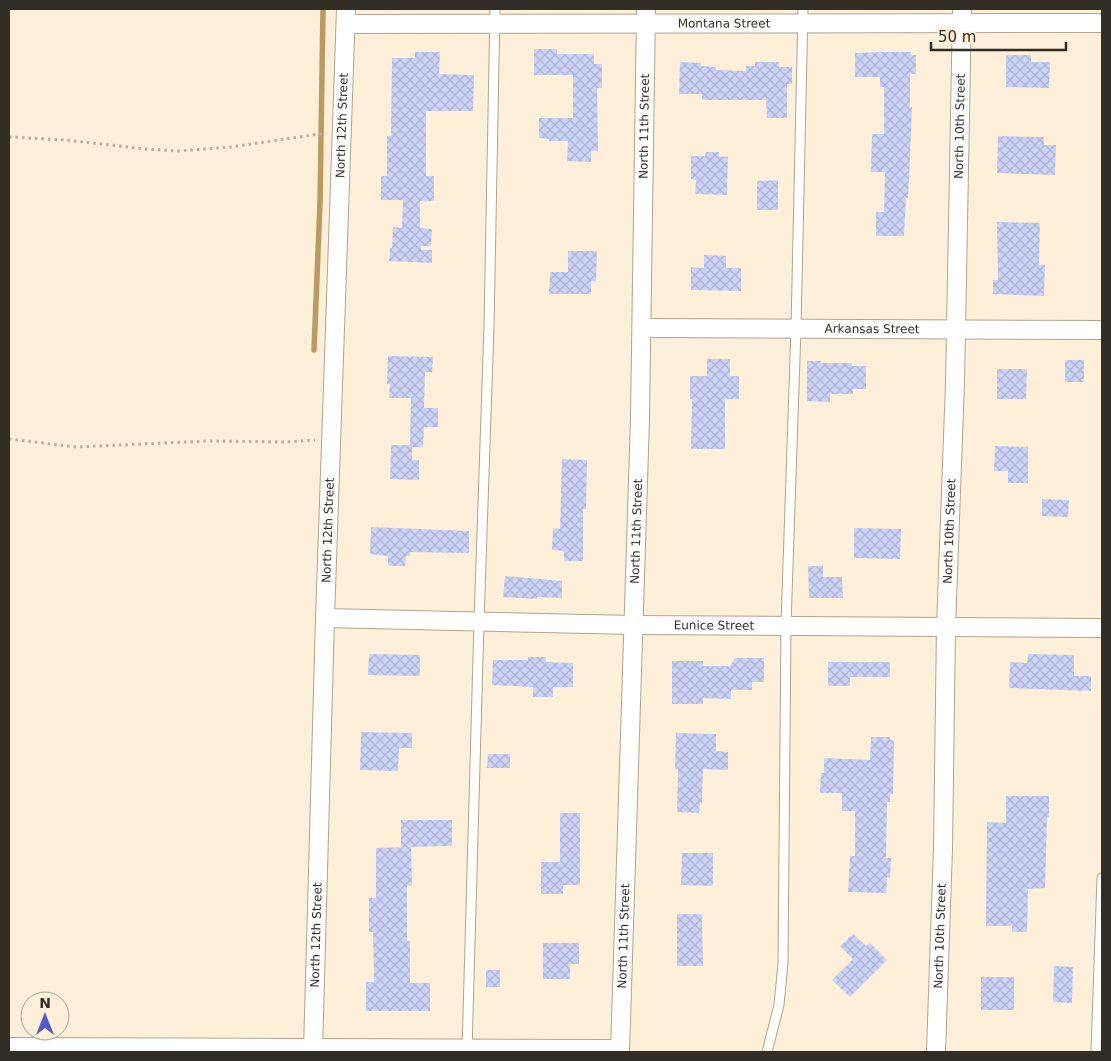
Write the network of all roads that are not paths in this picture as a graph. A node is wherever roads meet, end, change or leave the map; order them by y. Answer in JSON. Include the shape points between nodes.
{"nodes":[{"id":1,"x":346,"y":16,"type":"edge"},
{"id":2,"x":495,"y":16,"type":"edge"},
{"id":3,"x":646,"y":16,"type":"edge"},
{"id":4,"x":803,"y":16,"type":"edge"},
{"id":5,"x":962,"y":16,"type":"edge"},
{"id":6,"x":1102,"y":23,"type":"edge"},
{"id":7,"x":642,"y":328,"type":"junction"},
{"id":8,"x":796,"y":328,"type":"junction"},
{"id":9,"x":956,"y":329,"type":"junction"},
{"id":10,"x":1102,"y":330,"type":"edge"},
{"id":11,"x":325,"y":618,"type":"junction"},
{"id":12,"x":479,"y":622,"type":"junction"},
{"id":13,"x":634,"y":625,"type":"junction"},
{"id":14,"x":786,"y":625,"type":"junction"},
{"id":15,"x":946,"y":626,"type":"junction"},
{"id":16,"x":1102,"y":628,"type":"edge"},
{"id":17,"x":1102,"y":878,"type":"edge"},
{"id":18,"x":9,"y":1050,"type":"edge"},
{"id":19,"x":62,"y":1051,"type":"edge"},
{"id":20,"x":457,"y":1051,"type":"edge"},
{"id":21,"x":313,"y":1052,"type":"edge"},
{"id":22,"x":610,"y":1052,"type":"edge"},
{"id":23,"x":620,"y":1052,"type":"edge"},
{"id":24,"x":767,"y":1052,"type":"edge"},
{"id":25,"x":936,"y":1052,"type":"edge"},
{"id":26,"x":1096,"y":1052,"type":"edge"}],
"edges":[{"from":1,"to":2,"type":"street","name":"Montana Street"},
{"from":1,"to":11,"type":"street","name":"North 12th Street"},
{"from":2,"to":3,"type":"street","name":"Montana Street"},
{"from":2,"to":12,"type":"lane"},
{"from":3,"to":4,"type":"street","name":"Montana Street"},
{"from":3,"to":7,"type":"street","name":"North 11th Street"},
{"from":4,"to":5,"type":"street","name":"Montana Street"},
{"from":4,"to":8,"type":"lane"},
{"from":5,"to":6,"type":"street","name":"Montana Street"},
{"from":5,"to":9,"type":"street","name":"North 10th Street"},
{"from":7,"to":8,"type":"street","name":"Arkansas Street"},
{"from":7,"to":13,"type":"street","name":"North 11th Street"},
{"from":8,"to":9,"type":"street","name":"Arkansas Street"},
{"from":8,"to":14,"type":"lane"},
{"from":9,"to":10,"type":"street","name":"Arkansas Street"},
{"from":9,"to":15,"type":"street","name":"North 10th Street"},
{"from":11,"to":12,"type":"street","name":"Eunice Street"},
{"from":11,"to":21,"type":"street","name":"North 12th Street"},
{"from":12,"to":13,"type":"street","name":"Eunice Street"},
{"from":12,"to":20,"type":"lane"},
{"from":13,"to":14,"type":"street","name":"Eunice Street"},
{"from":13,"to":23,"type":"street","name":"North 11th Street"},
{"from":14,"to":15,"type":"street","name":"Eunice Street"},
{"from":14,"to":24,"type":"lane","via":[[783,963],[778,1005]]},
{"from":15,"to":16,"type":"street","name":"Eunice Street"},
{"from":15,"to":25,"type":"street","name":"North 10th Street"},
{"from":17,"to":26,"type":"lane"},
{"from":18,"to":19,"type":"street"},
{"from":19,"to":21,"type":"street"},
{"from":20,"to":21,"type":"street"},
{"from":20,"to":22,"type":"street"}]}
